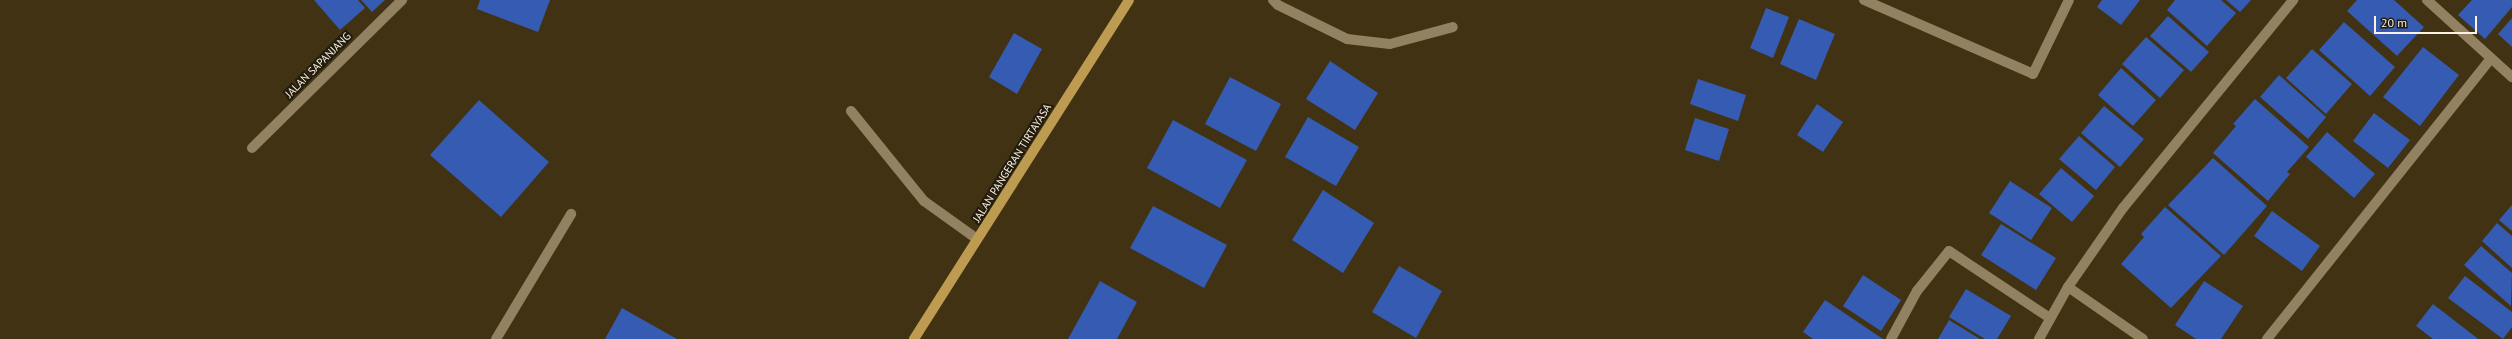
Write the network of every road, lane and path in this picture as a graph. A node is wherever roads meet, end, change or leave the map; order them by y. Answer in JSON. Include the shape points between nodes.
{"nodes":[{"id":1,"x":402,"y":0,"type":"edge"},
{"id":2,"x":1129,"y":0,"type":"edge"},
{"id":3,"x":1273,"y":0,"type":"edge"},
{"id":4,"x":1864,"y":0,"type":"edge"},
{"id":5,"x":2069,"y":0,"type":"edge"},
{"id":6,"x":2293,"y":0,"type":"edge"},
{"id":7,"x":2427,"y":0,"type":"edge"},
{"id":8,"x":1453,"y":27,"type":"dead end"},
{"id":9,"x":2491,"y":58,"type":"junction"},
{"id":10,"x":2512,"y":77,"type":"edge"},
{"id":11,"x":851,"y":111,"type":"dead end"},
{"id":12,"x":252,"y":148,"type":"dead end"},
{"id":13,"x":571,"y":214,"type":"dead end"},
{"id":14,"x":977,"y":239,"type":"junction"},
{"id":15,"x":2068,"y":287,"type":"junction"},
{"id":16,"x":2050,"y":318,"type":"junction"},
{"id":17,"x":496,"y":339,"type":"edge"},
{"id":18,"x":914,"y":339,"type":"edge"},
{"id":19,"x":1891,"y":339,"type":"edge"},
{"id":20,"x":2039,"y":339,"type":"edge"},
{"id":21,"x":2143,"y":339,"type":"edge"},
{"id":22,"x":2267,"y":339,"type":"edge"}],
"edges":[{"from":1,"to":12,"type":"street","name":"JALAN SAPANJANG"},
{"from":2,"to":14,"type":"main road","name":"JALAN PANGERAN TIRTAYASA"},
{"from":3,"to":8,"type":"street","via":[[1278,5],[1348,39],[1390,44]]},
{"from":4,"to":5,"type":"street","via":[[2033,74]]},
{"from":6,"to":15,"type":"street","via":[[2123,208]]},
{"from":7,"to":9,"type":"street"},
{"from":9,"to":10,"type":"street"},
{"from":9,"to":22,"type":"street"},
{"from":11,"to":14,"type":"street","via":[[924,201]]},
{"from":13,"to":17,"type":"street"},
{"from":14,"to":18,"type":"main road","name":"JALAN PANGERAN TIRTAYASA"},
{"from":15,"to":16,"type":"street"},
{"from":15,"to":21,"type":"street"},
{"from":16,"to":19,"type":"street","via":[[1949,251],[1917,291]]},
{"from":16,"to":20,"type":"street"}]}
